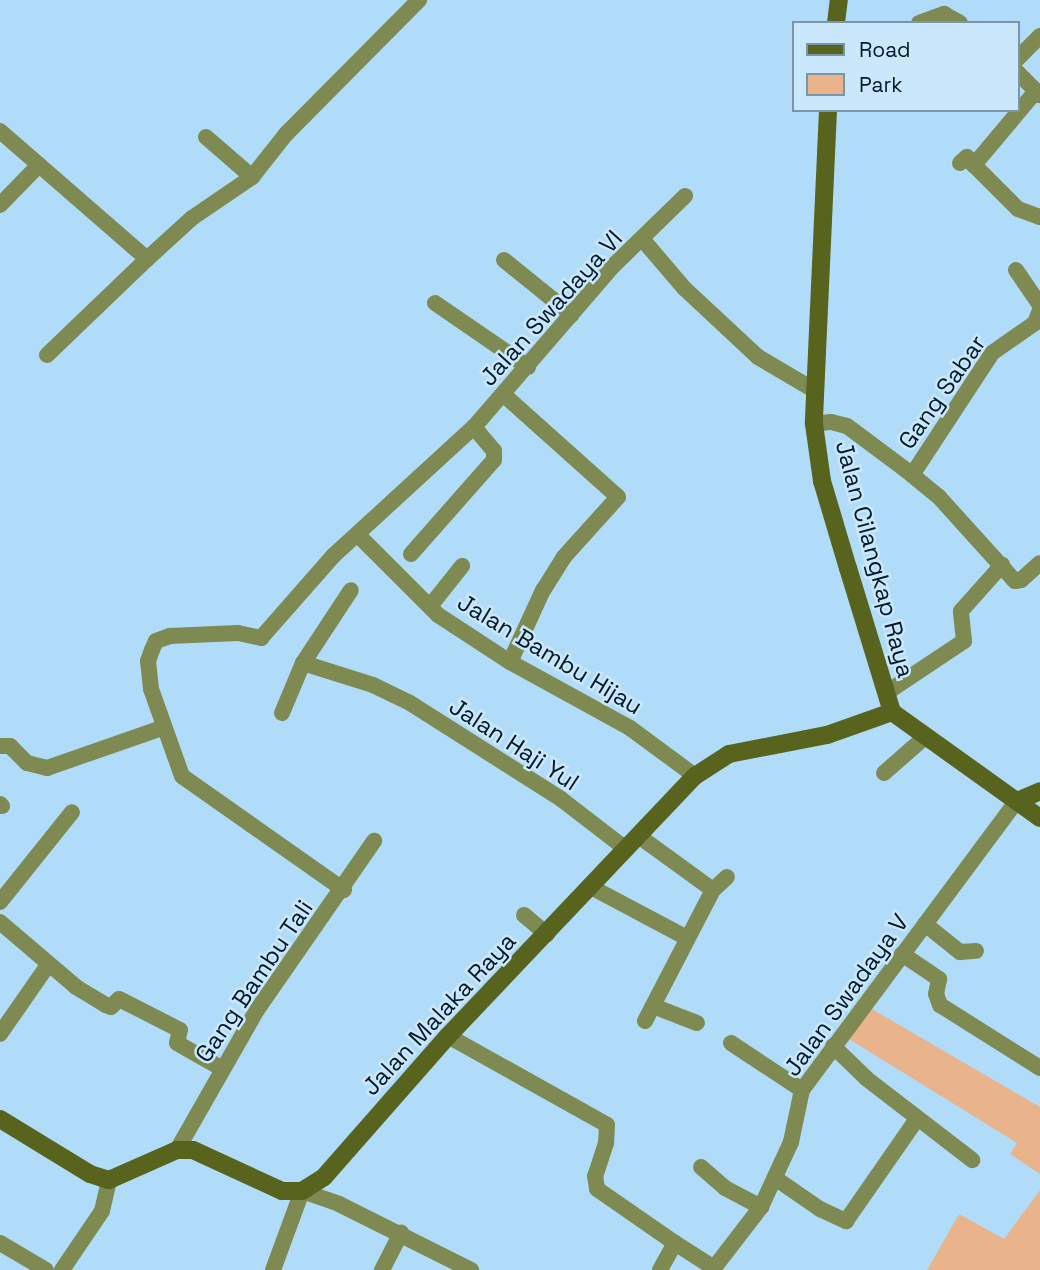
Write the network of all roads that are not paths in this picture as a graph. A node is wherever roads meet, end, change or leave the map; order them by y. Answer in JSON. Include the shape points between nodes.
{"nodes":[{"id":1,"x":419,"y":0,"type":"edge"},
{"id":2,"x":839,"y":0,"type":"edge"},
{"id":3,"x":836,"y":21,"type":"edge"},
{"id":4,"x":925,"y":21,"type":"edge"},
{"id":5,"x":956,"y":21,"type":"edge"},
{"id":6,"x":1040,"y":36,"type":"edge"},
{"id":7,"x":1019,"y":57,"type":"edge"},
{"id":8,"x":1019,"y":74,"type":"edge"},
{"id":9,"x":1038,"y":93,"type":"edge"},
{"id":10,"x":828,"y":112,"type":"edge"},
{"id":11,"x":0,"y":131,"type":"edge"},
{"id":12,"x":206,"y":137,"type":"dead end"},
{"id":13,"x":39,"y":165,"type":"junction"},
{"id":14,"x":252,"y":177,"type":"junction"},
{"id":15,"x":685,"y":196,"type":"dead end"},
{"id":16,"x":0,"y":205,"type":"edge"},
{"id":17,"x":1040,"y":217,"type":"edge"},
{"id":18,"x":643,"y":240,"type":"junction"},
{"id":19,"x":147,"y":259,"type":"junction"},
{"id":20,"x":504,"y":260,"type":"dead end"},
{"id":21,"x":1016,"y":270,"type":"dead end"},
{"id":22,"x":435,"y":303,"type":"dead end"},
{"id":23,"x":1040,"y":307,"type":"edge"},
{"id":24,"x":572,"y":315,"type":"junction"},
{"id":25,"x":47,"y":355,"type":"dead end"},
{"id":26,"x":528,"y":368,"type":"junction"},
{"id":27,"x":814,"y":390,"type":"junction"},
{"id":28,"x":504,"y":395,"type":"junction"},
{"id":29,"x":814,"y":424,"type":"junction"},
{"id":30,"x":474,"y":427,"type":"junction"},
{"id":31,"x":912,"y":475,"type":"junction"},
{"id":32,"x":358,"y":535,"type":"junction"},
{"id":33,"x":411,"y":554,"type":"dead end"},
{"id":34,"x":1040,"y":563,"type":"edge"},
{"id":35,"x":1002,"y":565,"type":"junction"},
{"id":36,"x":462,"y":566,"type":"dead end"},
{"id":37,"x":351,"y":590,"type":"dead end"},
{"id":38,"x":431,"y":605,"type":"junction"},
{"id":39,"x":510,"y":662,"type":"junction"},
{"id":40,"x":303,"y":663,"type":"junction"},
{"id":41,"x":886,"y":692,"type":"junction"},
{"id":42,"x":892,"y":712,"type":"junction"},
{"id":43,"x":282,"y":713,"type":"dead end"},
{"id":44,"x":162,"y":728,"type":"junction"},
{"id":45,"x":925,"y":737,"type":"junction"},
{"id":46,"x":2,"y":743,"type":"edge"},
{"id":47,"x":884,"y":773,"type":"dead end"},
{"id":48,"x":695,"y":776,"type":"junction"},
{"id":49,"x":1040,"y":791,"type":"edge"},
{"id":50,"x":1017,"y":802,"type":"junction"},
{"id":51,"x":72,"y":812,"type":"dead end"},
{"id":52,"x":1040,"y":818,"type":"edge"},
{"id":53,"x":374,"y":841,"type":"dead end"},
{"id":54,"x":633,"y":843,"type":"junction"},
{"id":55,"x":727,"y":877,"type":"dead end"},
{"id":56,"x":591,"y":887,"type":"junction"},
{"id":57,"x":344,"y":890,"type":"junction"},
{"id":58,"x":713,"y":890,"type":"junction"},
{"id":59,"x":0,"y":902,"type":"edge"},
{"id":60,"x":524,"y":915,"type":"dead end"},
{"id":61,"x":0,"y":922,"type":"edge"},
{"id":62,"x":925,"y":924,"type":"junction"},
{"id":63,"x":547,"y":934,"type":"junction"},
{"id":64,"x":687,"y":938,"type":"junction"},
{"id":65,"x":976,"y":951,"type":"dead end"},
{"id":66,"x":902,"y":954,"type":"junction"},
{"id":67,"x":48,"y":965,"type":"junction"},
{"id":68,"x":653,"y":1006,"type":"junction"},
{"id":69,"x":645,"y":1021,"type":"dead end"},
{"id":70,"x":697,"y":1023,"type":"dead end"},
{"id":71,"x":0,"y":1034,"type":"edge"},
{"id":72,"x":448,"y":1036,"type":"junction"},
{"id":73,"x":731,"y":1043,"type":"dead end"},
{"id":74,"x":833,"y":1046,"type":"junction"},
{"id":75,"x":221,"y":1068,"type":"junction"},
{"id":76,"x":1040,"y":1068,"type":"edge"},
{"id":77,"x":802,"y":1090,"type":"junction"},
{"id":78,"x":0,"y":1119,"type":"edge"},
{"id":79,"x":917,"y":1119,"type":"junction"},
{"id":80,"x":177,"y":1150,"type":"junction"},
{"id":81,"x":971,"y":1160,"type":"dead end"},
{"id":82,"x":701,"y":1167,"type":"dead end"},
{"id":83,"x":775,"y":1178,"type":"junction"},
{"id":84,"x":109,"y":1180,"type":"junction"},
{"id":85,"x":302,"y":1191,"type":"junction"},
{"id":86,"x":761,"y":1207,"type":"junction"},
{"id":87,"x":401,"y":1233,"type":"junction"},
{"id":88,"x":0,"y":1243,"type":"edge"},
{"id":89,"x":675,"y":1243,"type":"junction"},
{"id":90,"x":46,"y":1270,"type":"edge"},
{"id":91,"x":62,"y":1270,"type":"edge"},
{"id":92,"x":273,"y":1270,"type":"edge"},
{"id":93,"x":382,"y":1270,"type":"edge"},
{"id":94,"x":471,"y":1270,"type":"edge"},
{"id":95,"x":660,"y":1270,"type":"edge"}],
"edges":[{"from":1,"to":14,"type":"street"},
{"from":2,"to":3,"type":"street"},
{"from":4,"to":5,"type":"street","via":[[944,14]]},
{"from":6,"to":7,"type":"street"},
{"from":8,"to":9,"type":"street"},
{"from":9,"to":17,"type":"street","via":[[967,164],[1018,209]]},
{"from":10,"to":27,"type":"street","name":"Jalan Cilangkap Raya"},
{"from":11,"to":13,"type":"street"},
{"from":12,"to":14,"type":"street"},
{"from":13,"to":16,"type":"street"},
{"from":13,"to":19,"type":"street"},
{"from":14,"to":19,"type":"street","via":[[192,218]]},
{"from":15,"to":18,"type":"street"},
{"from":18,"to":24,"type":"street","name":"Jalan Swadaya VI","via":[[612,267]]},
{"from":18,"to":27,"type":"street","name":"Jalan Swadaya VI","via":[[684,288],[758,358]]},
{"from":19,"to":25,"type":"street"},
{"from":20,"to":24,"type":"street"},
{"from":21,"to":23,"type":"street","name":"Gang Sabar"},
{"from":22,"to":26,"type":"street"},
{"from":23,"to":31,"type":"street","name":"Gang Sabar","via":[[1035,323],[992,353]]},
{"from":24,"to":26,"type":"street","name":"Jalan Swadaya VI"},
{"from":26,"to":28,"type":"street","name":"Jalan Swadaya VI"},
{"from":27,"to":29,"type":"street","name":"Jalan Cilangkap Raya"},
{"from":28,"to":30,"type":"street","name":"Jalan Swadaya VI"},
{"from":28,"to":39,"type":"street","via":[[618,497],[618,503],[564,558],[543,590]]},
{"from":29,"to":31,"type":"street","via":[[848,426]]},
{"from":29,"to":41,"type":"street","name":"Jalan Cilangkap Raya","via":[[822,481]]},
{"from":30,"to":32,"type":"street","name":"Jalan Swadaya VI"},
{"from":30,"to":33,"type":"street","via":[[494,451],[494,460]]},
{"from":31,"to":35,"type":"street"},
{"from":32,"to":38,"type":"street","name":"Jalan Bambu Hijau"},
{"from":32,"to":44,"type":"street","name":"Jalan Swadaya VI","via":[[333,556],[261,638],[238,633],[156,641],[148,661]]},
{"from":34,"to":35,"type":"street","via":[[1018,582]]},
{"from":35,"to":41,"type":"street","via":[[961,611],[964,641]]},
{"from":36,"to":38,"type":"street"},
{"from":37,"to":40,"type":"street"},
{"from":38,"to":39,"type":"street","name":"Jalan Bambu Hijau","via":[[438,615]]},
{"from":39,"to":48,"type":"street","name":"Jalan Bambu Hijau","via":[[631,728]]},
{"from":40,"to":43,"type":"street"},
{"from":40,"to":54,"type":"street","name":"Jalan Haji Yul","via":[[373,685]]},
{"from":41,"to":42,"type":"street","name":"Jalan Cilangkap Raya"},
{"from":42,"to":45,"type":"street","name":"Jalan Cilangkap Raya"},
{"from":42,"to":48,"type":"street","name":"Jalan Malaka Raya","via":[[828,735],[729,754]]},
{"from":44,"to":46,"type":"street","via":[[47,768],[27,763]]},
{"from":44,"to":57,"type":"street","via":[[182,775]]},
{"from":45,"to":47,"type":"street"},
{"from":45,"to":50,"type":"street","name":"Jalan Cilangkap Raya"},
{"from":48,"to":54,"type":"street","name":"Jalan Malaka Raya"},
{"from":49,"to":50,"type":"street"},
{"from":50,"to":52,"type":"street","name":"Jalan Cilangkap Raya"},
{"from":50,"to":62,"type":"street","name":"Jalan Swadaya V"},
{"from":51,"to":59,"type":"street"},
{"from":53,"to":57,"type":"street","name":"Gang Bambu Tali"},
{"from":54,"to":56,"type":"street","name":"Jalan Malaka Raya"},
{"from":54,"to":58,"type":"street","name":"Jalan Haji Yul"},
{"from":55,"to":58,"type":"street"},
{"from":56,"to":63,"type":"street","name":"Jalan Malaka Raya"},
{"from":56,"to":64,"type":"street"},
{"from":57,"to":75,"type":"street","name":"Gang Bambu Tali","via":[[286,965]]},
{"from":58,"to":64,"type":"street"},
{"from":60,"to":63,"type":"street"},
{"from":61,"to":67,"type":"street"},
{"from":62,"to":65,"type":"street","via":[[960,952]]},
{"from":62,"to":66,"type":"street","name":"Jalan Swadaya V"},
{"from":63,"to":72,"type":"street","name":"Jalan Malaka Raya"},
{"from":64,"to":68,"type":"street"},
{"from":66,"to":74,"type":"street","name":"Jalan Swadaya V"},
{"from":66,"to":76,"type":"street","via":[[939,979],[936,994],[940,1005]]},
{"from":67,"to":71,"type":"street"},
{"from":67,"to":75,"type":"street","via":[[106,1005],[121,1000],[180,1030],[177,1043]]},
{"from":68,"to":69,"type":"street"},
{"from":68,"to":70,"type":"street"},
{"from":72,"to":85,"type":"street","name":"Jalan Malaka Raya","via":[[324,1177]]},
{"from":72,"to":89,"type":"street","via":[[607,1125],[595,1176],[597,1189]]},
{"from":73,"to":77,"type":"street"},
{"from":74,"to":77,"type":"street","name":"Jalan Swadaya V"},
{"from":74,"to":79,"type":"street"},
{"from":75,"to":80,"type":"street","name":"Gang Bambu Tali"},
{"from":77,"to":83,"type":"street","name":"Jalan Swadaya V","via":[[791,1142]]},
{"from":78,"to":84,"type":"street","via":[[90,1174]]},
{"from":79,"to":81,"type":"street"},
{"from":79,"to":83,"type":"street","via":[[846,1221]]},
{"from":80,"to":84,"type":"street"},
{"from":80,"to":85,"type":"street","via":[[193,1150],[282,1191]]},
{"from":82,"to":86,"type":"street","via":[[725,1188]]},
{"from":83,"to":86,"type":"street","name":"Jalan Swadaya V"},
{"from":84,"to":91,"type":"street","via":[[103,1211]]},
{"from":85,"to":87,"type":"street"},
{"from":85,"to":92,"type":"street"},
{"from":86,"to":89,"type":"street","name":"Jalan Swadaya V","via":[[714,1268]]},
{"from":87,"to":93,"type":"street"},
{"from":87,"to":94,"type":"street"},
{"from":88,"to":90,"type":"street"},
{"from":89,"to":95,"type":"street"}]}
